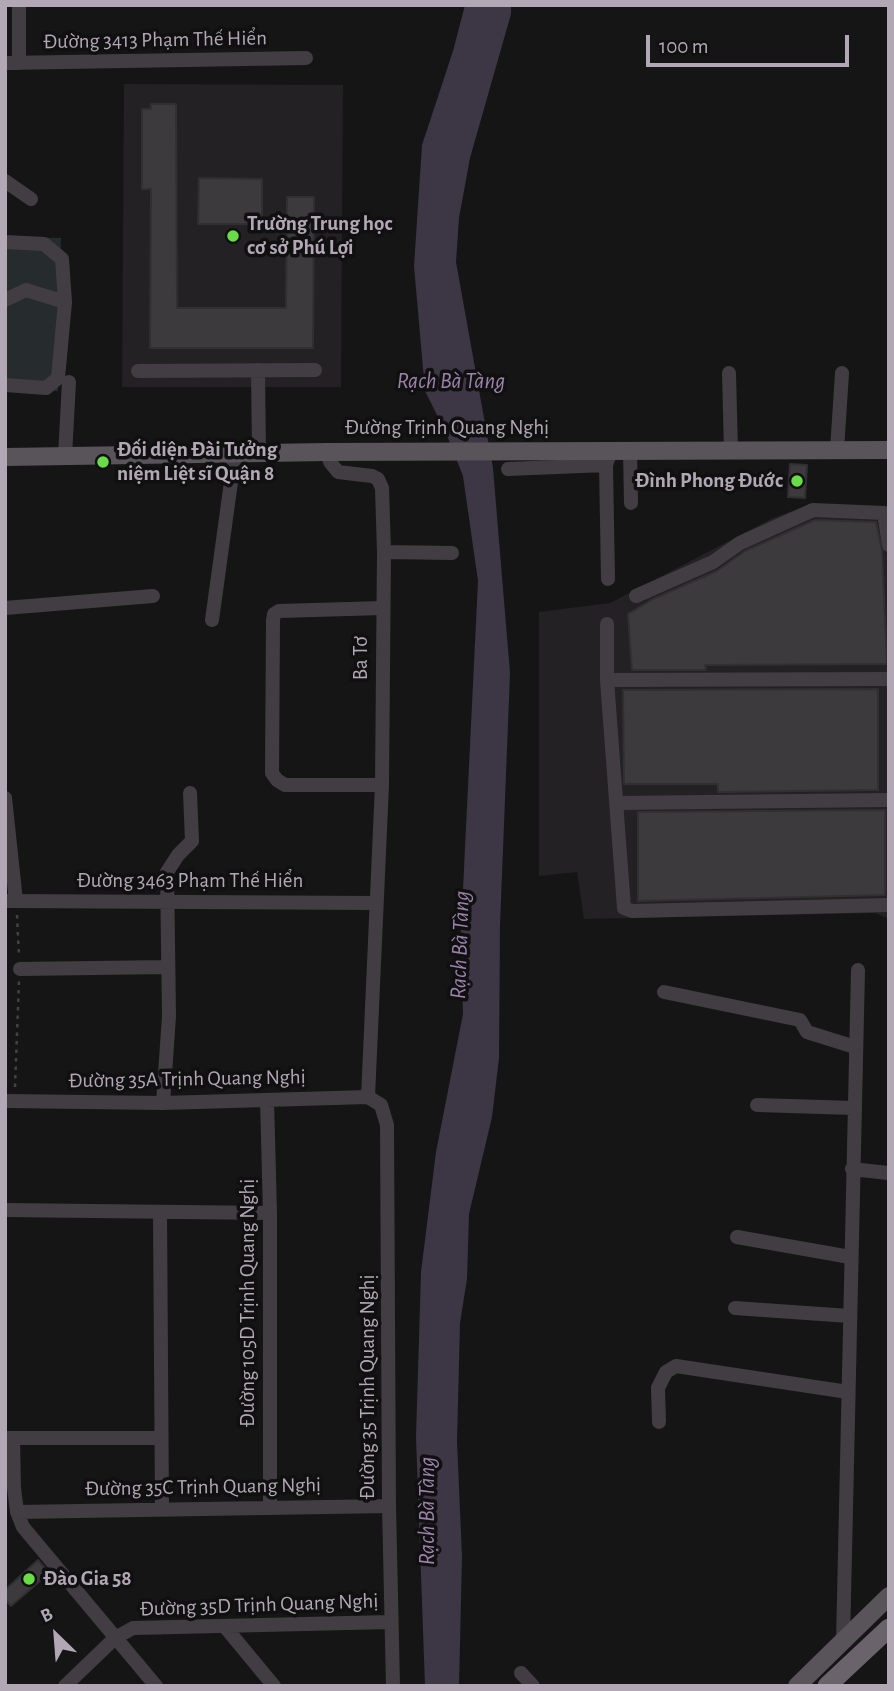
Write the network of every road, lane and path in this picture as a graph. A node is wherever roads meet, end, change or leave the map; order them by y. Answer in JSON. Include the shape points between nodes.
{"nodes":[{"id":1,"x":19,"y":5,"type":"edge"},
{"id":2,"x":306,"y":58,"type":"dead end"},
{"id":3,"x":12,"y":63,"type":"edge"},
{"id":4,"x":5,"y":181,"type":"edge"},
{"id":5,"x":31,"y":199,"type":"dead end"},
{"id":6,"x":5,"y":243,"type":"edge"},
{"id":7,"x":5,"y":300,"type":"edge"},
{"id":8,"x":65,"y":302,"type":"junction"},
{"id":9,"x":258,"y":370,"type":"junction"},
{"id":10,"x":315,"y":370,"type":"dead end"},
{"id":11,"x":138,"y":371,"type":"dead end"},
{"id":12,"x":729,"y":373,"type":"dead end"},
{"id":13,"x":842,"y":373,"type":"dead end"},
{"id":14,"x":69,"y":382,"type":"dead end"},
{"id":15,"x":5,"y":384,"type":"edge"},
{"id":16,"x":837,"y":450,"type":"junction"},
{"id":17,"x":889,"y":450,"type":"edge"},
{"id":18,"x":630,"y":451,"type":"junction"},
{"id":19,"x":731,"y":451,"type":"junction"},
{"id":20,"x":328,"y":452,"type":"junction"},
{"id":21,"x":235,"y":453,"type":"junction"},
{"id":22,"x":258,"y":453,"type":"junction"},
{"id":23,"x":65,"y":456,"type":"junction"},
{"id":24,"x":5,"y":457,"type":"edge"},
{"id":25,"x":608,"y":458,"type":"junction"},
{"id":26,"x":508,"y":469,"type":"dead end"},
{"id":27,"x":631,"y":503,"type":"dead end"},
{"id":28,"x":889,"y":545,"type":"edge"},
{"id":29,"x":384,"y":552,"type":"junction"},
{"id":30,"x":452,"y":553,"type":"dead end"},
{"id":31,"x":608,"y":579,"type":"dead end"},
{"id":32,"x":153,"y":596,"type":"dead end"},
{"id":33,"x":636,"y":596,"type":"dead end"},
{"id":34,"x":5,"y":608,"type":"edge"},
{"id":35,"x":383,"y":608,"type":"junction"},
{"id":36,"x":212,"y":620,"type":"dead end"},
{"id":37,"x":607,"y":624,"type":"dead end"},
{"id":38,"x":889,"y":679,"type":"edge"},
{"id":39,"x":607,"y":680,"type":"junction"},
{"id":40,"x":382,"y":785,"type":"junction"},
{"id":41,"x":190,"y":793,"type":"dead end"},
{"id":42,"x":5,"y":798,"type":"edge"},
{"id":43,"x":889,"y":800,"type":"edge"},
{"id":44,"x":617,"y":803,"type":"junction"},
{"id":45,"x":11,"y":901,"type":"edge"},
{"id":46,"x":166,"y":901,"type":"junction"},
{"id":47,"x":375,"y":903,"type":"junction"},
{"id":48,"x":889,"y":905,"type":"edge"},
{"id":49,"x":167,"y":967,"type":"junction"},
{"id":50,"x":20,"y":969,"type":"junction"},
{"id":51,"x":858,"y":970,"type":"dead end"},
{"id":52,"x":664,"y":992,"type":"dead end"},
{"id":53,"x":855,"y":1047,"type":"junction"},
{"id":54,"x":368,"y":1097,"type":"junction"},
{"id":55,"x":267,"y":1100,"type":"junction"},
{"id":56,"x":10,"y":1101,"type":"edge"},
{"id":57,"x":163,"y":1102,"type":"junction"},
{"id":58,"x":757,"y":1105,"type":"dead end"},
{"id":59,"x":854,"y":1108,"type":"junction"},
{"id":60,"x":852,"y":1170,"type":"junction"},
{"id":61,"x":888,"y":1174,"type":"edge"},
{"id":62,"x":5,"y":1210,"type":"edge"},
{"id":63,"x":160,"y":1212,"type":"junction"},
{"id":64,"x":270,"y":1213,"type":"junction"},
{"id":65,"x":737,"y":1237,"type":"dead end"},
{"id":66,"x":850,"y":1257,"type":"junction"},
{"id":67,"x":735,"y":1308,"type":"dead end"},
{"id":68,"x":849,"y":1316,"type":"junction"},
{"id":69,"x":848,"y":1392,"type":"junction"},
{"id":70,"x":659,"y":1422,"type":"dead end"},
{"id":71,"x":9,"y":1438,"type":"edge"},
{"id":72,"x":161,"y":1438,"type":"junction"},
{"id":73,"x":270,"y":1506,"type":"junction"},
{"id":74,"x":389,"y":1506,"type":"junction"},
{"id":75,"x":162,"y":1509,"type":"junction"},
{"id":76,"x":17,"y":1512,"type":"junction"},
{"id":77,"x":889,"y":1597,"type":"edge"},
{"id":78,"x":391,"y":1622,"type":"junction"},
{"id":79,"x":226,"y":1628,"type":"junction"},
{"id":80,"x":889,"y":1628,"type":"edge"},
{"id":81,"x":115,"y":1638,"type":"junction"},
{"id":82,"x":843,"y":1642,"type":"junction"},
{"id":83,"x":522,"y":1673,"type":"dead end"},
{"id":84,"x":65,"y":1686,"type":"edge"},
{"id":85,"x":156,"y":1686,"type":"edge"},
{"id":86,"x":274,"y":1686,"type":"edge"},
{"id":87,"x":393,"y":1686,"type":"edge"},
{"id":88,"x":533,"y":1686,"type":"edge"},
{"id":89,"x":797,"y":1686,"type":"edge"},
{"id":90,"x":827,"y":1686,"type":"edge"}],
"edges":[{"from":1,"to":3,"type":"street"},
{"from":2,"to":3,"type":"street","name":"Đường 3413 Phạm Thế Hiển"},
{"from":4,"to":5,"type":"street"},
{"from":6,"to":8,"type":"street","via":[[44,244],[62,259]]},
{"from":7,"to":8,"type":"street","via":[[26,290]]},
{"from":8,"to":15,"type":"street","via":[[58,378],[47,388]]},
{"from":9,"to":10,"type":"street"},
{"from":9,"to":11,"type":"street"},
{"from":9,"to":22,"type":"street"},
{"from":12,"to":19,"type":"street"},
{"from":13,"to":16,"type":"street"},
{"from":14,"to":23,"type":"street"},
{"from":16,"to":17,"type":"main road","name":"Đường Trịnh Quang Nghị"},
{"from":16,"to":19,"type":"main road","name":"Đường Trịnh Quang Nghị"},
{"from":18,"to":19,"type":"main road","name":"Đường Trịnh Quang Nghị"},
{"from":18,"to":25,"type":"main road","name":"Đường Trịnh Quang Nghị"},
{"from":18,"to":27,"type":"street"},
{"from":20,"to":22,"type":"main road","name":"Đường Trịnh Quang Nghị"},
{"from":20,"to":25,"type":"main road","name":"Đường Trịnh Quang Nghị","via":[[516,451]]},
{"from":20,"to":29,"type":"street","name":"Ba Tơ","via":[[338,472],[372,476],[381,483]]},
{"from":21,"to":22,"type":"main road","name":"Đường Trịnh Quang Nghị"},
{"from":21,"to":23,"type":"main road","name":"Đường Trịnh Quang Nghị"},
{"from":21,"to":36,"type":"street"},
{"from":23,"to":24,"type":"main road","name":"Đường Trịnh Quang Nghị"},
{"from":25,"to":26,"type":"street"},
{"from":25,"to":31,"type":"street"},
{"from":28,"to":33,"type":"street","via":[[884,513],[813,510]]},
{"from":29,"to":30,"type":"street"},
{"from":29,"to":35,"type":"street","name":"Ba Tơ"},
{"from":32,"to":34,"type":"street"},
{"from":35,"to":40,"type":"street","name":"Ba Tơ"},
{"from":35,"to":40,"type":"street","via":[[279,611],[272,621],[272,773],[285,785]]},
{"from":37,"to":39,"type":"street"},
{"from":38,"to":39,"type":"street"},
{"from":39,"to":44,"type":"street"},
{"from":40,"to":47,"type":"street","name":"Ba Tơ"},
{"from":41,"to":46,"type":"street","via":[[192,841],[167,872]]},
{"from":42,"to":45,"type":"street"},
{"from":43,"to":44,"type":"street"},
{"from":44,"to":48,"type":"street","via":[[624,908]]},
{"from":45,"to":46,"type":"street","name":"Đường 3463 Phạm Thế Hiển"},
{"from":45,"to":50,"type":"path"},
{"from":46,"to":47,"type":"street","name":"Đường 3463 Phạm Thế Hiển"},
{"from":46,"to":49,"type":"street"},
{"from":47,"to":54,"type":"street","name":"Ba Tơ"},
{"from":49,"to":50,"type":"street"},
{"from":49,"to":57,"type":"street"},
{"from":50,"to":56,"type":"path"},
{"from":51,"to":53,"type":"street"},
{"from":52,"to":53,"type":"street","via":[[800,1020],[807,1032]]},
{"from":53,"to":59,"type":"street"},
{"from":54,"to":55,"type":"street","name":"Đường 35A Trịnh Quang Nghị"},
{"from":54,"to":74,"type":"street","name":"Đường 35 Trịnh Quang Nghị","via":[[381,1105],[387,1125]]},
{"from":55,"to":57,"type":"street","name":"Đường 35A Trịnh Quang Nghị"},
{"from":55,"to":64,"type":"street","name":"Đường 105D Trịnh Quang Nghị"},
{"from":56,"to":57,"type":"street","name":"Đường 35A Trịnh Quang Nghị"},
{"from":58,"to":59,"type":"street"},
{"from":59,"to":60,"type":"street"},
{"from":60,"to":61,"type":"street"},
{"from":60,"to":66,"type":"street"},
{"from":62,"to":63,"type":"street"},
{"from":63,"to":64,"type":"street"},
{"from":63,"to":72,"type":"street"},
{"from":64,"to":73,"type":"street","name":"Đường 105D Trịnh Quang Nghị"},
{"from":65,"to":66,"type":"street"},
{"from":66,"to":68,"type":"street"},
{"from":67,"to":68,"type":"street"},
{"from":68,"to":69,"type":"street"},
{"from":69,"to":70,"type":"street","via":[[676,1366],[666,1372],[658,1388]]},
{"from":69,"to":82,"type":"street"},
{"from":71,"to":72,"type":"street"},
{"from":71,"to":76,"type":"street"},
{"from":72,"to":75,"type":"street"},
{"from":73,"to":74,"type":"street","name":"Đường 35C Trịnh Quang Nghị"},
{"from":73,"to":75,"type":"street","name":"Đường 35C Trịnh Quang Nghị"},
{"from":74,"to":78,"type":"street","name":"Đường 35 Trịnh Quang Nghị"},
{"from":75,"to":76,"type":"street","name":"Đường 35C Trịnh Quang Nghị"},
{"from":76,"to":81,"type":"street","via":[[23,1527]]},
{"from":77,"to":82,"type":"main road"},
{"from":78,"to":79,"type":"street","name":"Đường 35D Trịnh Quang Nghị"},
{"from":78,"to":87,"type":"street","name":"Đường 35 Trịnh Quang Nghị"},
{"from":79,"to":81,"type":"street","name":"Đường 35D Trịnh Quang Nghị","via":[[133,1628]]},
{"from":79,"to":86,"type":"street"},
{"from":80,"to":90,"type":"highway"},
{"from":81,"to":84,"type":"street","name":"Đường 35D Trịnh Quang Nghị"},
{"from":81,"to":85,"type":"street"},
{"from":82,"to":89,"type":"main road"},
{"from":83,"to":88,"type":"street"}]}
